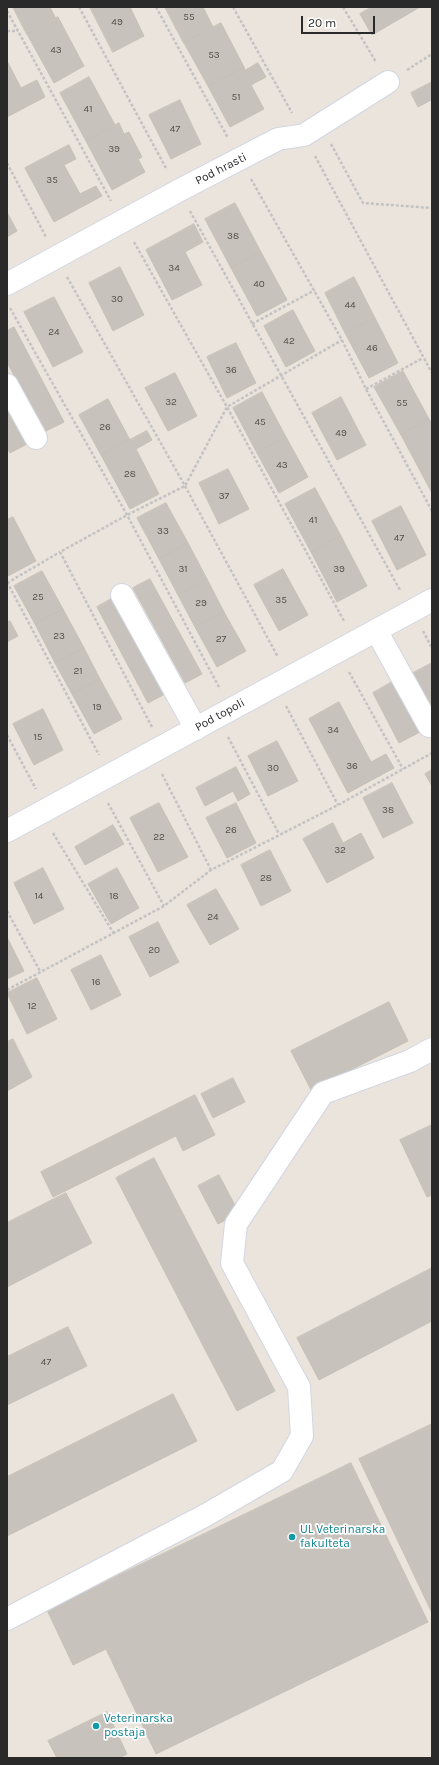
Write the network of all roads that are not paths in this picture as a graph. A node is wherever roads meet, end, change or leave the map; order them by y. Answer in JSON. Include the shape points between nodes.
{"nodes":[{"id":1,"x":388,"y":82,"type":"road end"},
{"id":2,"x":7,"y":284,"type":"edge"},
{"id":3,"x":7,"y":385,"type":"edge"},
{"id":4,"x":36,"y":438,"type":"dead end"},
{"id":5,"x":122,"y":595,"type":"dead end"},
{"id":6,"x":432,"y":600,"type":"edge"},
{"id":7,"x":376,"y":630,"type":"junction"},
{"id":8,"x":429,"y":726,"type":"dead end"},
{"id":9,"x":196,"y":729,"type":"junction"},
{"id":10,"x":7,"y":831,"type":"edge"},
{"id":11,"x":432,"y":1049,"type":"edge"},
{"id":12,"x":7,"y":1619,"type":"edge"}],
"edges":[{"from":1,"to":2,"type":"street","name":"Pod hrasti","via":[[312,130],[278,139]]},
{"from":3,"to":4,"type":"street"},
{"from":5,"to":9,"type":"street"},
{"from":6,"to":7,"type":"street","name":"Pod topoli"},
{"from":7,"to":8,"type":"street"},
{"from":7,"to":9,"type":"street","name":"Pod topoli"},
{"from":9,"to":10,"type":"street","name":"Pod topoli"},
{"from":11,"to":12,"type":"street","via":[[323,1093],[236,1224],[232,1263],[298,1387],[302,1436],[282,1472],[206,1515]]}]}
